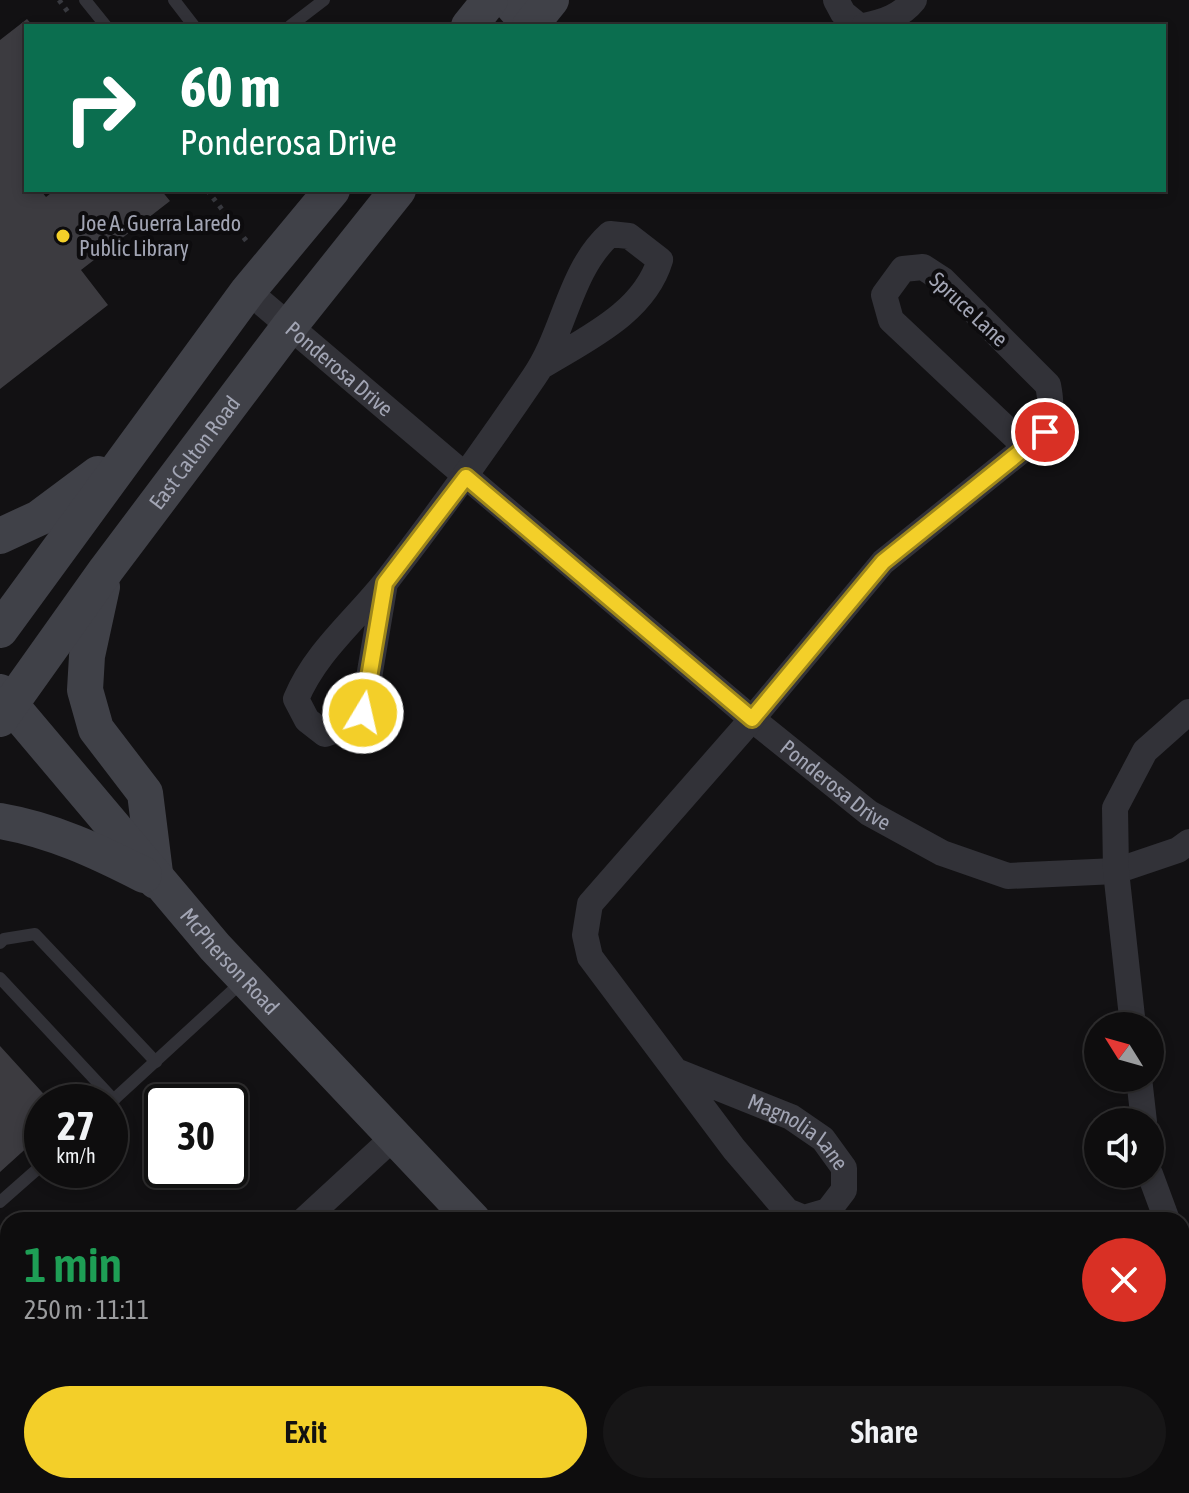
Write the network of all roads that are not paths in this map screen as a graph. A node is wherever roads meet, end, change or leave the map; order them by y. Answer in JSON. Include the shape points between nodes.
{"nodes":[{"id":1,"x":85,"y":0,"type":"edge"},
{"id":2,"x":174,"y":0,"type":"edge"},
{"id":3,"x":324,"y":0,"type":"edge"},
{"id":4,"x":490,"y":0,"type":"edge"},
{"id":5,"x":508,"y":0,"type":"edge"},
{"id":6,"x":551,"y":0,"type":"edge"},
{"id":7,"x":836,"y":0,"type":"edge"},
{"id":8,"x":914,"y":0,"type":"edge"},
{"id":9,"x":104,"y":24,"type":"edge"},
{"id":10,"x":192,"y":24,"type":"edge"},
{"id":11,"x":293,"y":24,"type":"edge"},
{"id":12,"x":471,"y":24,"type":"edge"},
{"id":13,"x":528,"y":24,"type":"edge"},
{"id":14,"x":532,"y":24,"type":"edge"},
{"id":15,"x":859,"y":24,"type":"edge"},
{"id":16,"x":873,"y":24,"type":"edge"},
{"id":17,"x":330,"y":192,"type":"edge"},
{"id":18,"x":396,"y":192,"type":"edge"},
{"id":19,"x":248,"y":291,"type":"junction"},
{"id":20,"x":288,"y":328,"type":"junction"},
{"id":21,"x":542,"y":366,"type":"junction"},
{"id":22,"x":1026,"y":447,"type":"junction"},
{"id":23,"x":128,"y":451,"type":"junction"},
{"id":24,"x":466,"y":477,"type":"junction"},
{"id":25,"x":0,"y":536,"type":"edge"},
{"id":26,"x":106,"y":570,"type":"junction"},
{"id":27,"x":385,"y":583,"type":"junction"},
{"id":28,"x":0,"y":630,"type":"edge"},
{"id":29,"x":4,"y":706,"type":"edge"},
{"id":30,"x":1189,"y":712,"type":"edge"},
{"id":31,"x":752,"y":719,"type":"junction"},
{"id":32,"x":0,"y":821,"type":"edge"},
{"id":33,"x":1189,"y":842,"type":"edge"},
{"id":34,"x":1116,"y":871,"type":"junction"},
{"id":35,"x":156,"y":881,"type":"junction"},
{"id":36,"x":0,"y":943,"type":"edge"},
{"id":37,"x":0,"y":978,"type":"edge"},
{"id":38,"x":245,"y":979,"type":"junction"},
{"id":39,"x":1131,"y":1012,"type":"edge"},
{"id":40,"x":156,"y":1062,"type":"junction"},
{"id":41,"x":676,"y":1071,"type":"junction"},
{"id":42,"x":97,"y":1084,"type":"edge"},
{"id":43,"x":128,"y":1087,"type":"edge"},
{"id":44,"x":394,"y":1137,"type":"junction"},
{"id":45,"x":24,"y":1181,"type":"edge"},
{"id":46,"x":1155,"y":1188,"type":"edge"},
{"id":47,"x":0,"y":1202,"type":"edge"},
{"id":48,"x":313,"y":1212,"type":"edge"},
{"id":49,"x":465,"y":1212,"type":"edge"},
{"id":50,"x":789,"y":1212,"type":"edge"},
{"id":51,"x":825,"y":1212,"type":"edge"},
{"id":52,"x":1164,"y":1212,"type":"edge"}],
"edges":[{"from":1,"to":9,"type":"lane"},
{"from":2,"to":10,"type":"lane"},
{"from":3,"to":11,"type":"lane"},
{"from":4,"to":12,"type":"main road"},
{"from":5,"to":13,"type":"main road"},
{"from":6,"to":14,"type":"main road"},
{"from":7,"to":15,"type":"street"},
{"from":8,"to":16,"type":"street","via":[[906,10]]},
{"from":17,"to":19,"type":"main road"},
{"from":18,"to":20,"type":"main road","name":"East Calton Road"},
{"from":19,"to":20,"type":"street","name":"Ponderosa Drive"},
{"from":19,"to":23,"type":"main road"},
{"from":20,"to":24,"type":"street","name":"Ponderosa Drive"},
{"from":20,"to":26,"type":"main road","name":"East Calton Road"},
{"from":21,"to":21,"type":"street","via":[[618,319],[654,281],[660,260],[629,236],[610,234],[590,252]]},
{"from":21,"to":24,"type":"street"},
{"from":22,"to":22,"type":"street","name":"Spruce Lane","via":[[1045,432],[1053,410],[1048,385],[943,280],[923,267],[903,269],[884,295],[891,320]]},
{"from":22,"to":31,"type":"street","name":"Spruce Lane","via":[[883,562]]},
{"from":23,"to":25,"type":"main road","via":[[39,518]]},
{"from":23,"to":28,"type":"main road"},
{"from":24,"to":27,"type":"street"},
{"from":24,"to":31,"type":"street","name":"Ponderosa Drive"},
{"from":26,"to":29,"type":"main road","name":"East Calton Road"},
{"from":26,"to":35,"type":"main road","via":[[85,690],[96,729],[145,793]]},
{"from":27,"to":27,"type":"street","via":[[306,674],[296,699],[307,720],[325,734],[346,727],[363,713]]},
{"from":29,"to":35,"type":"main road","name":"McPherson Road"},
{"from":30,"to":34,"type":"street","via":[[1145,751],[1115,808]]},
{"from":31,"to":34,"type":"street","name":"Ponderosa Drive","via":[[869,813],[942,853],[1008,876]]},
{"from":31,"to":41,"type":"street","name":"Magnolia Lane","via":[[590,904],[585,935],[590,957]]},
{"from":32,"to":35,"type":"main road","via":[[86,845]]},
{"from":33,"to":34,"type":"street","name":"Ponderosa Drive"},
{"from":34,"to":39,"type":"street"},
{"from":35,"to":38,"type":"main road","name":"McPherson Road"},
{"from":36,"to":40,"type":"lane","via":[[35,934]]},
{"from":37,"to":42,"type":"lane"},
{"from":38,"to":40,"type":"lane"},
{"from":38,"to":44,"type":"main road","name":"McPherson Road"},
{"from":40,"to":43,"type":"lane"},
{"from":41,"to":50,"type":"street","name":"Magnolia Lane"},
{"from":41,"to":51,"type":"street","name":"Magnolia Lane","via":[[791,1117],[823,1139],[844,1168],[844,1190]]},
{"from":44,"to":48,"type":"street"},
{"from":44,"to":49,"type":"main road","name":"McPherson Road"},
{"from":45,"to":47,"type":"lane"},
{"from":46,"to":52,"type":"street"}]}
